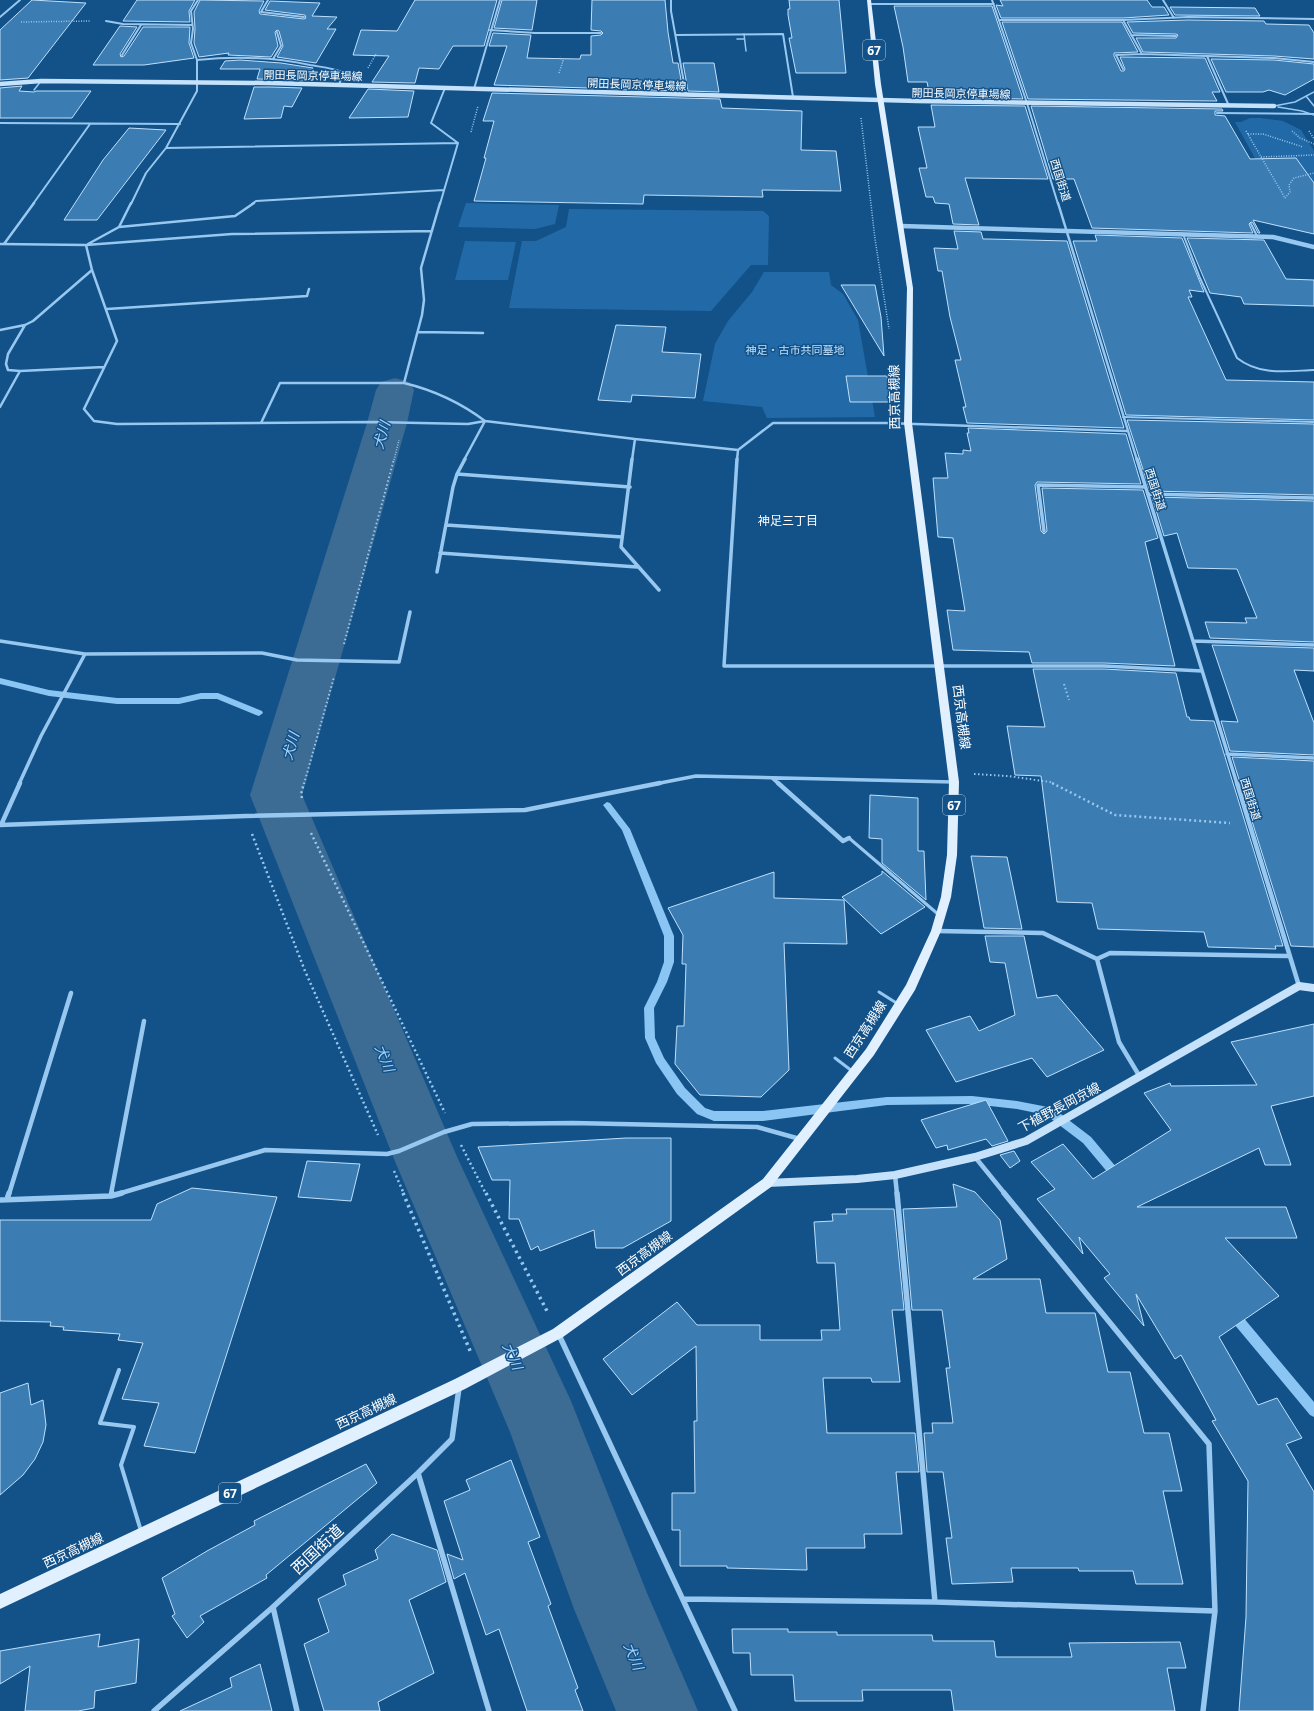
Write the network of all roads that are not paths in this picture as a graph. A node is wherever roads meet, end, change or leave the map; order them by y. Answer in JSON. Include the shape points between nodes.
{"nodes":[{"id":1,"x":20,"y":0,"type":"edge"},
{"id":2,"x":198,"y":0,"type":"edge"},
{"id":3,"x":268,"y":0,"type":"edge"},
{"id":4,"x":500,"y":0,"type":"edge"},
{"id":5,"x":671,"y":0,"type":"edge"},
{"id":6,"x":992,"y":0,"type":"edge"},
{"id":7,"x":1164,"y":0,"type":"edge"},
{"id":8,"x":869,"y":2,"type":"edge"},
{"id":9,"x":994,"y":4,"type":"junction"},
{"id":10,"x":0,"y":17,"type":"edge"},
{"id":11,"x":304,"y":17,"type":"dead end"},
{"id":12,"x":1174,"y":18,"type":"junction"},
{"id":13,"x":1314,"y":19,"type":"edge"},
{"id":14,"x":999,"y":20,"type":"junction"},
{"id":15,"x":1123,"y":20,"type":"junction"},
{"id":16,"x":106,"y":21,"type":"road end"},
{"id":17,"x":142,"y":25,"type":"junction"},
{"id":18,"x":192,"y":25,"type":"junction"},
{"id":19,"x":490,"y":30,"type":"junction"},
{"id":20,"x":277,"y":32,"type":"dead end"},
{"id":21,"x":601,"y":33,"type":"dead end"},
{"id":22,"x":744,"y":34,"type":"junction"},
{"id":23,"x":676,"y":35,"type":"junction"},
{"id":24,"x":1131,"y":35,"type":"junction"},
{"id":25,"x":1176,"y":36,"type":"dead end"},
{"id":26,"x":737,"y":39,"type":"dead end"},
{"id":27,"x":744,"y":39,"type":"junction"},
{"id":28,"x":746,"y":51,"type":"dead end"},
{"id":29,"x":1142,"y":54,"type":"junction"},
{"id":30,"x":122,"y":55,"type":"dead end"},
{"id":31,"x":1206,"y":56,"type":"junction"},
{"id":32,"x":273,"y":58,"type":"junction"},
{"id":33,"x":197,"y":60,"type":"junction"},
{"id":34,"x":1314,"y":62,"type":"edge"},
{"id":35,"x":1123,"y":69,"type":"dead end"},
{"id":36,"x":41,"y":81,"type":"junction"},
{"id":37,"x":199,"y":82,"type":"junction"},
{"id":38,"x":0,"y":84,"type":"edge"},
{"id":39,"x":339,"y":85,"type":"junction"},
{"id":40,"x":445,"y":88,"type":"junction"},
{"id":41,"x":474,"y":89,"type":"junction"},
{"id":42,"x":34,"y":90,"type":"dead end"},
{"id":43,"x":1314,"y":92,"type":"edge"},
{"id":44,"x":686,"y":94,"type":"junction"},
{"id":45,"x":1306,"y":96,"type":"junction"},
{"id":46,"x":793,"y":97,"type":"junction"},
{"id":47,"x":881,"y":100,"type":"junction"},
{"id":48,"x":1028,"y":103,"type":"junction"},
{"id":49,"x":1229,"y":106,"type":"junction"},
{"id":50,"x":1274,"y":106,"type":"junction"},
{"id":51,"x":1314,"y":106,"type":"edge"},
{"id":52,"x":1217,"y":113,"type":"dead end"},
{"id":53,"x":1314,"y":115,"type":"edge"},
{"id":54,"x":0,"y":123,"type":"edge"},
{"id":55,"x":90,"y":124,"type":"junction"},
{"id":56,"x":180,"y":124,"type":"junction"},
{"id":57,"x":458,"y":143,"type":"junction"},
{"id":58,"x":166,"y":148,"type":"junction"},
{"id":59,"x":444,"y":190,"type":"junction"},
{"id":60,"x":1251,"y":224,"type":"dead end"},
{"id":61,"x":901,"y":226,"type":"junction"},
{"id":62,"x":119,"y":227,"type":"junction"},
{"id":63,"x":432,"y":231,"type":"junction"},
{"id":64,"x":1067,"y":231,"type":"junction"},
{"id":65,"x":1183,"y":234,"type":"junction"},
{"id":66,"x":1257,"y":236,"type":"junction"},
{"id":67,"x":0,"y":244,"type":"edge"},
{"id":68,"x":4,"y":244,"type":"junction"},
{"id":69,"x":86,"y":245,"type":"junction"},
{"id":70,"x":1314,"y":247,"type":"edge"},
{"id":71,"x":92,"y":270,"type":"junction"},
{"id":72,"x":309,"y":289,"type":"dead end"},
{"id":73,"x":107,"y":309,"type":"junction"},
{"id":74,"x":25,"y":325,"type":"junction"},
{"id":75,"x":0,"y":330,"type":"edge"},
{"id":76,"x":418,"y":332,"type":"junction"},
{"id":77,"x":483,"y":333,"type":"dead end"},
{"id":78,"x":104,"y":367,"type":"junction"},
{"id":79,"x":1314,"y":370,"type":"edge"},
{"id":80,"x":20,"y":371,"type":"junction"},
{"id":81,"x":404,"y":383,"type":"junction"},
{"id":82,"x":0,"y":407,"type":"edge"},
{"id":83,"x":1123,"y":417,"type":"junction"},
{"id":84,"x":485,"y":421,"type":"junction"},
{"id":85,"x":1314,"y":422,"type":"edge"},
{"id":86,"x":261,"y":423,"type":"junction"},
{"id":87,"x":908,"y":424,"type":"junction"},
{"id":88,"x":1127,"y":431,"type":"junction"},
{"id":89,"x":635,"y":439,"type":"junction"},
{"id":90,"x":738,"y":450,"type":"junction"},
{"id":91,"x":457,"y":474,"type":"junction"},
{"id":92,"x":630,"y":487,"type":"junction"},
{"id":93,"x":1145,"y":487,"type":"junction"},
{"id":94,"x":1148,"y":494,"type":"junction"},
{"id":95,"x":1314,"y":498,"type":"edge"},
{"id":96,"x":446,"y":524,"type":"junction"},
{"id":97,"x":1044,"y":531,"type":"dead end"},
{"id":98,"x":622,"y":537,"type":"junction"},
{"id":99,"x":440,"y":553,"type":"junction"},
{"id":100,"x":637,"y":567,"type":"junction"},
{"id":101,"x":437,"y":572,"type":"dead end"},
{"id":102,"x":659,"y":590,"type":"dead end"},
{"id":103,"x":410,"y":612,"type":"dead end"},
{"id":104,"x":0,"y":641,"type":"edge"},
{"id":105,"x":1193,"y":641,"type":"junction"},
{"id":106,"x":1314,"y":645,"type":"edge"},
{"id":107,"x":85,"y":654,"type":"junction"},
{"id":108,"x":940,"y":667,"type":"junction"},
{"id":109,"x":1202,"y":671,"type":"junction"},
{"id":110,"x":1227,"y":754,"type":"junction"},
{"id":111,"x":1314,"y":758,"type":"edge"},
{"id":112,"x":954,"y":777,"type":"junction"},
{"id":113,"x":772,"y":778,"type":"junction"},
{"id":114,"x":1,"y":825,"type":"edge"},
{"id":115,"x":849,"y":838,"type":"joint"},
{"id":116,"x":940,"y":917,"type":"junction"},
{"id":117,"x":936,"y":931,"type":"junction"},
{"id":118,"x":1289,"y":956,"type":"junction"},
{"id":119,"x":1097,"y":959,"type":"junction"},
{"id":120,"x":1299,"y":986,"type":"junction"},
{"id":121,"x":1314,"y":988,"type":"edge"},
{"id":122,"x":879,"y":992,"type":"dead end"},
{"id":123,"x":71,"y":993,"type":"dead end"},
{"id":124,"x":899,"y":1005,"type":"junction"},
{"id":125,"x":144,"y":1021,"type":"dead end"},
{"id":126,"x":835,"y":1058,"type":"dead end"},
{"id":127,"x":854,"y":1073,"type":"junction"},
{"id":128,"x":1140,"y":1078,"type":"junction"},
{"id":129,"x":802,"y":1139,"type":"junction"},
{"id":130,"x":975,"y":1157,"type":"junction"},
{"id":131,"x":895,"y":1175,"type":"junction"},
{"id":132,"x":768,"y":1183,"type":"junction"},
{"id":133,"x":111,"y":1196,"type":"junction"},
{"id":134,"x":6,"y":1199,"type":"junction"},
{"id":135,"x":0,"y":1200,"type":"edge"},
{"id":136,"x":558,"y":1333,"type":"junction"},
{"id":137,"x":119,"y":1370,"type":"dead end"},
{"id":138,"x":460,"y":1384,"type":"junction"},
{"id":139,"x":418,"y":1473,"type":"junction"},
{"id":140,"x":142,"y":1534,"type":"junction"},
{"id":141,"x":683,"y":1599,"type":"junction"},
{"id":142,"x":0,"y":1602,"type":"edge"},
{"id":143,"x":935,"y":1602,"type":"junction"},
{"id":144,"x":273,"y":1607,"type":"junction"},
{"id":145,"x":1215,"y":1611,"type":"junction"},
{"id":146,"x":154,"y":1711,"type":"edge"},
{"id":147,"x":297,"y":1711,"type":"edge"},
{"id":148,"x":489,"y":1711,"type":"edge"},
{"id":149,"x":735,"y":1711,"type":"edge"},
{"id":150,"x":1203,"y":1711,"type":"edge"}],
"edges":[{"from":1,"to":10,"type":"street"},
{"from":2,"to":18,"type":"street","via":[[191,11]]},
{"from":3,"to":11,"type":"street","via":[[260,12]]},
{"from":4,"to":19,"type":"street"},
{"from":5,"to":23,"type":"street"},
{"from":6,"to":9,"type":"street","name":"西国街道"},
{"from":7,"to":12,"type":"street"},
{"from":8,"to":9,"type":"street"},
{"from":8,"to":47,"type":"main road","name":"西京高槻線","number":"67"},
{"from":9,"to":14,"type":"street","name":"西国街道"},
{"from":12,"to":13,"type":"street"},
{"from":12,"to":15,"type":"street"},
{"from":14,"to":15,"type":"street"},
{"from":14,"to":48,"type":"street","name":"西国街道"},
{"from":15,"to":24,"type":"street"},
{"from":16,"to":17,"type":"street"},
{"from":17,"to":18,"type":"street"},
{"from":17,"to":30,"type":"street"},
{"from":18,"to":33,"type":"street","via":[[191,43]]},
{"from":19,"to":21,"type":"street"},
{"from":19,"to":41,"type":"street"},
{"from":20,"to":32,"type":"street","via":[[281,46]]},
{"from":22,"to":23,"type":"street"},
{"from":22,"to":27,"type":"lane"},
{"from":22,"to":46,"type":"street","via":[[783,34]]},
{"from":23,"to":44,"type":"street"},
{"from":24,"to":25,"type":"street"},
{"from":24,"to":29,"type":"street"},
{"from":26,"to":27,"type":"lane"},
{"from":27,"to":28,"type":"lane"},
{"from":29,"to":31,"type":"street"},
{"from":29,"to":35,"type":"street","via":[[1116,56]]},
{"from":31,"to":34,"type":"street"},
{"from":31,"to":49,"type":"street"},
{"from":32,"to":33,"type":"street","via":[[228,57]]},
{"from":32,"to":39,"type":"street","via":[[341,70],[343,72]]},
{"from":33,"to":37,"type":"street"},
{"from":36,"to":37,"type":"main road","name":"開田長岡京停車場線"},
{"from":36,"to":38,"type":"main road","name":"開田長岡京停車場線"},
{"from":36,"to":42,"type":"lane"},
{"from":37,"to":39,"type":"main road","name":"開田長岡京停車場線"},
{"from":37,"to":56,"type":"street"},
{"from":39,"to":40,"type":"main road","name":"開田長岡京停車場線"},
{"from":40,"to":41,"type":"main road","name":"開田長岡京停車場線"},
{"from":40,"to":57,"type":"street","via":[[431,123]]},
{"from":41,"to":44,"type":"main road","name":"開田長岡京停車場線"},
{"from":43,"to":45,"type":"lane"},
{"from":44,"to":46,"type":"main road","name":"開田長岡京停車場線"},
{"from":45,"to":50,"type":"lane","via":[[1290,104]]},
{"from":45,"to":51,"type":"lane"},
{"from":46,"to":47,"type":"main road","name":"開田長岡京停車場線"},
{"from":47,"to":48,"type":"main road","name":"開田長岡京停車場線"},
{"from":47,"to":61,"type":"main road","name":"西京高槻線","number":"67"},
{"from":48,"to":49,"type":"main road","name":"開田長岡京停車場線"},
{"from":48,"to":64,"type":"street","name":"西国街道"},
{"from":49,"to":50,"type":"main road","name":"開田長岡京停車場線"},
{"from":50,"to":53,"type":"lane"},
{"from":52,"to":53,"type":"street","bridge":true},
{"from":54,"to":55,"type":"street"},
{"from":55,"to":56,"type":"street"},
{"from":55,"to":68,"type":"street"},
{"from":56,"to":58,"type":"street"},
{"from":57,"to":58,"type":"street"},
{"from":57,"to":59,"type":"street"},
{"from":58,"to":62,"type":"street","via":[[146,173]]},
{"from":59,"to":62,"type":"street","via":[[256,201],[235,216]]},
{"from":59,"to":63,"type":"street"},
{"from":60,"to":66,"type":"lane"},
{"from":61,"to":64,"type":"street"},
{"from":61,"to":87,"type":"main road","name":"西京高槻線","number":"67","via":[[910,288]]},
{"from":62,"to":69,"type":"street"},
{"from":63,"to":69,"type":"street","via":[[232,234]]},
{"from":63,"to":76,"type":"street","via":[[421,268],[424,300]]},
{"from":64,"to":65,"type":"street"},
{"from":64,"to":83,"type":"street","name":"西国街道"},
{"from":65,"to":66,"type":"street"},
{"from":65,"to":79,"type":"lane","via":[[1237,358],[1246,365],[1261,370]]},
{"from":66,"to":70,"type":"street","via":[[1273,237]]},
{"from":67,"to":68,"type":"street"},
{"from":68,"to":69,"type":"street"},
{"from":69,"to":71,"type":"street"},
{"from":71,"to":73,"type":"street"},
{"from":71,"to":74,"type":"street","via":[[33,322]]},
{"from":72,"to":73,"type":"street","via":[[307,296]]},
{"from":73,"to":78,"type":"street","via":[[117,341]]},
{"from":74,"to":75,"type":"street"},
{"from":74,"to":80,"type":"street","via":[[8,354],[6,364],[8,370]]},
{"from":76,"to":77,"type":"street"},
{"from":76,"to":81,"type":"street"},
{"from":78,"to":80,"type":"street"},
{"from":78,"to":86,"type":"street","via":[[84,409],[94,421],[117,424]]},
{"from":80,"to":82,"type":"street"},
{"from":81,"to":84,"type":"street","via":[[422,386]]},
{"from":81,"to":86,"type":"street","via":[[280,383]]},
{"from":83,"to":85,"type":"lane"},
{"from":83,"to":88,"type":"street","name":"西国街道"},
{"from":84,"to":86,"type":"street","via":[[468,424]]},
{"from":84,"to":89,"type":"street"},
{"from":84,"to":91,"type":"street"},
{"from":87,"to":88,"type":"street"},
{"from":87,"to":90,"type":"street","via":[[773,423]]},
{"from":87,"to":108,"type":"main road","name":"西京高槻線","number":"67"},
{"from":88,"to":93,"type":"street","name":"西国街道"},
{"from":89,"to":90,"type":"street"},
{"from":89,"to":92,"type":"street"},
{"from":90,"to":108,"type":"street","via":[[724,666]]},
{"from":91,"to":92,"type":"street"},
{"from":91,"to":96,"type":"street"},
{"from":92,"to":98,"type":"street"},
{"from":93,"to":94,"type":"street","name":"西国街道"},
{"from":93,"to":97,"type":"street","via":[[1038,485]]},
{"from":94,"to":95,"type":"street"},
{"from":94,"to":105,"type":"street","name":"西国街道"},
{"from":96,"to":98,"type":"street"},
{"from":96,"to":99,"type":"street"},
{"from":98,"to":100,"type":"street","via":[[621,547]]},
{"from":99,"to":100,"type":"street"},
{"from":99,"to":101,"type":"street"},
{"from":100,"to":102,"type":"street"},
{"from":103,"to":107,"type":"street","via":[[399,662],[297,660],[262,653]]},
{"from":104,"to":107,"type":"street"},
{"from":105,"to":106,"type":"street"},
{"from":105,"to":109,"type":"street","name":"西国街道"},
{"from":107,"to":114,"type":"street","via":[[41,736]]},
{"from":108,"to":109,"type":"street","via":[[1104,666]]},
{"from":108,"to":112,"type":"main road","name":"西京高槻線","number":"67"},
{"from":109,"to":110,"type":"street","name":"西国街道"},
{"from":110,"to":111,"type":"street"},
{"from":110,"to":118,"type":"street","name":"西国街道"},
{"from":112,"to":113,"type":"street"},
{"from":112,"to":116,"type":"main road","name":"西京高槻線","number":"67","via":[[952,855],[946,897]]},
{"from":113,"to":114,"type":"street","via":[[696,776],[525,810]]},
{"from":113,"to":115,"type":"street","via":[[843,841]]},
{"from":115,"to":116,"type":"lane"},
{"from":116,"to":117,"type":"main road","name":"西京高槻線","number":"67"},
{"from":117,"to":119,"type":"street","via":[[1042,933]]},
{"from":117,"to":124,"type":"main road","name":"西京高槻線","number":"67","via":[[911,987]]},
{"from":118,"to":119,"type":"street","via":[[1110,953]]},
{"from":118,"to":120,"type":"street","name":"西国街道"},
{"from":119,"to":128,"type":"street","via":[[1119,1042]]},
{"from":120,"to":121,"type":"main road"},
{"from":120,"to":128,"type":"main road","name":"下植野長岡京線"},
{"from":122,"to":124,"type":"lane"},
{"from":123,"to":134,"type":"street"},
{"from":124,"to":127,"type":"main road","name":"西京高槻線","number":"67"},
{"from":125,"to":133,"type":"street"},
{"from":126,"to":127,"type":"lane"},
{"from":127,"to":129,"type":"main road","name":"西京高槻線","number":"67"},
{"from":128,"to":130,"type":"main road","name":"下植野長岡京線","via":[[1026,1141]]},
{"from":129,"to":132,"type":"main road","name":"西京高槻線","number":"67"},
{"from":129,"to":133,"type":"street","via":[[757,1127],[574,1123],[472,1124],[387,1154],[265,1150]]},
{"from":130,"to":131,"type":"main road","name":"下植野長岡京線"},
{"from":130,"to":145,"type":"street","via":[[1209,1444]]},
{"from":131,"to":132,"type":"main road","name":"下植野長岡京線"},
{"from":131,"to":143,"type":"street"},
{"from":132,"to":136,"type":"main road","name":"西京高槻線","number":"67"},
{"from":133,"to":134,"type":"street"},
{"from":134,"to":135,"type":"street"},
{"from":136,"to":138,"type":"main road","name":"西京高槻線","number":"67"},
{"from":136,"to":141,"type":"street"},
{"from":137,"to":140,"type":"lane","via":[[100,1423],[134,1427],[121,1465]]},
{"from":138,"to":139,"type":"street","name":"西国街道","via":[[452,1439]]},
{"from":138,"to":140,"type":"main road","name":"西京高槻線","number":"67"},
{"from":139,"to":144,"type":"street","name":"西国街道"},
{"from":139,"to":148,"type":"street"},
{"from":140,"to":142,"type":"main road","name":"西京高槻線","number":"67"},
{"from":141,"to":143,"type":"street"},
{"from":141,"to":149,"type":"street"},
{"from":143,"to":145,"type":"street"},
{"from":144,"to":146,"type":"street","name":"西国街道"},
{"from":144,"to":147,"type":"street"},
{"from":145,"to":150,"type":"street"}]}
